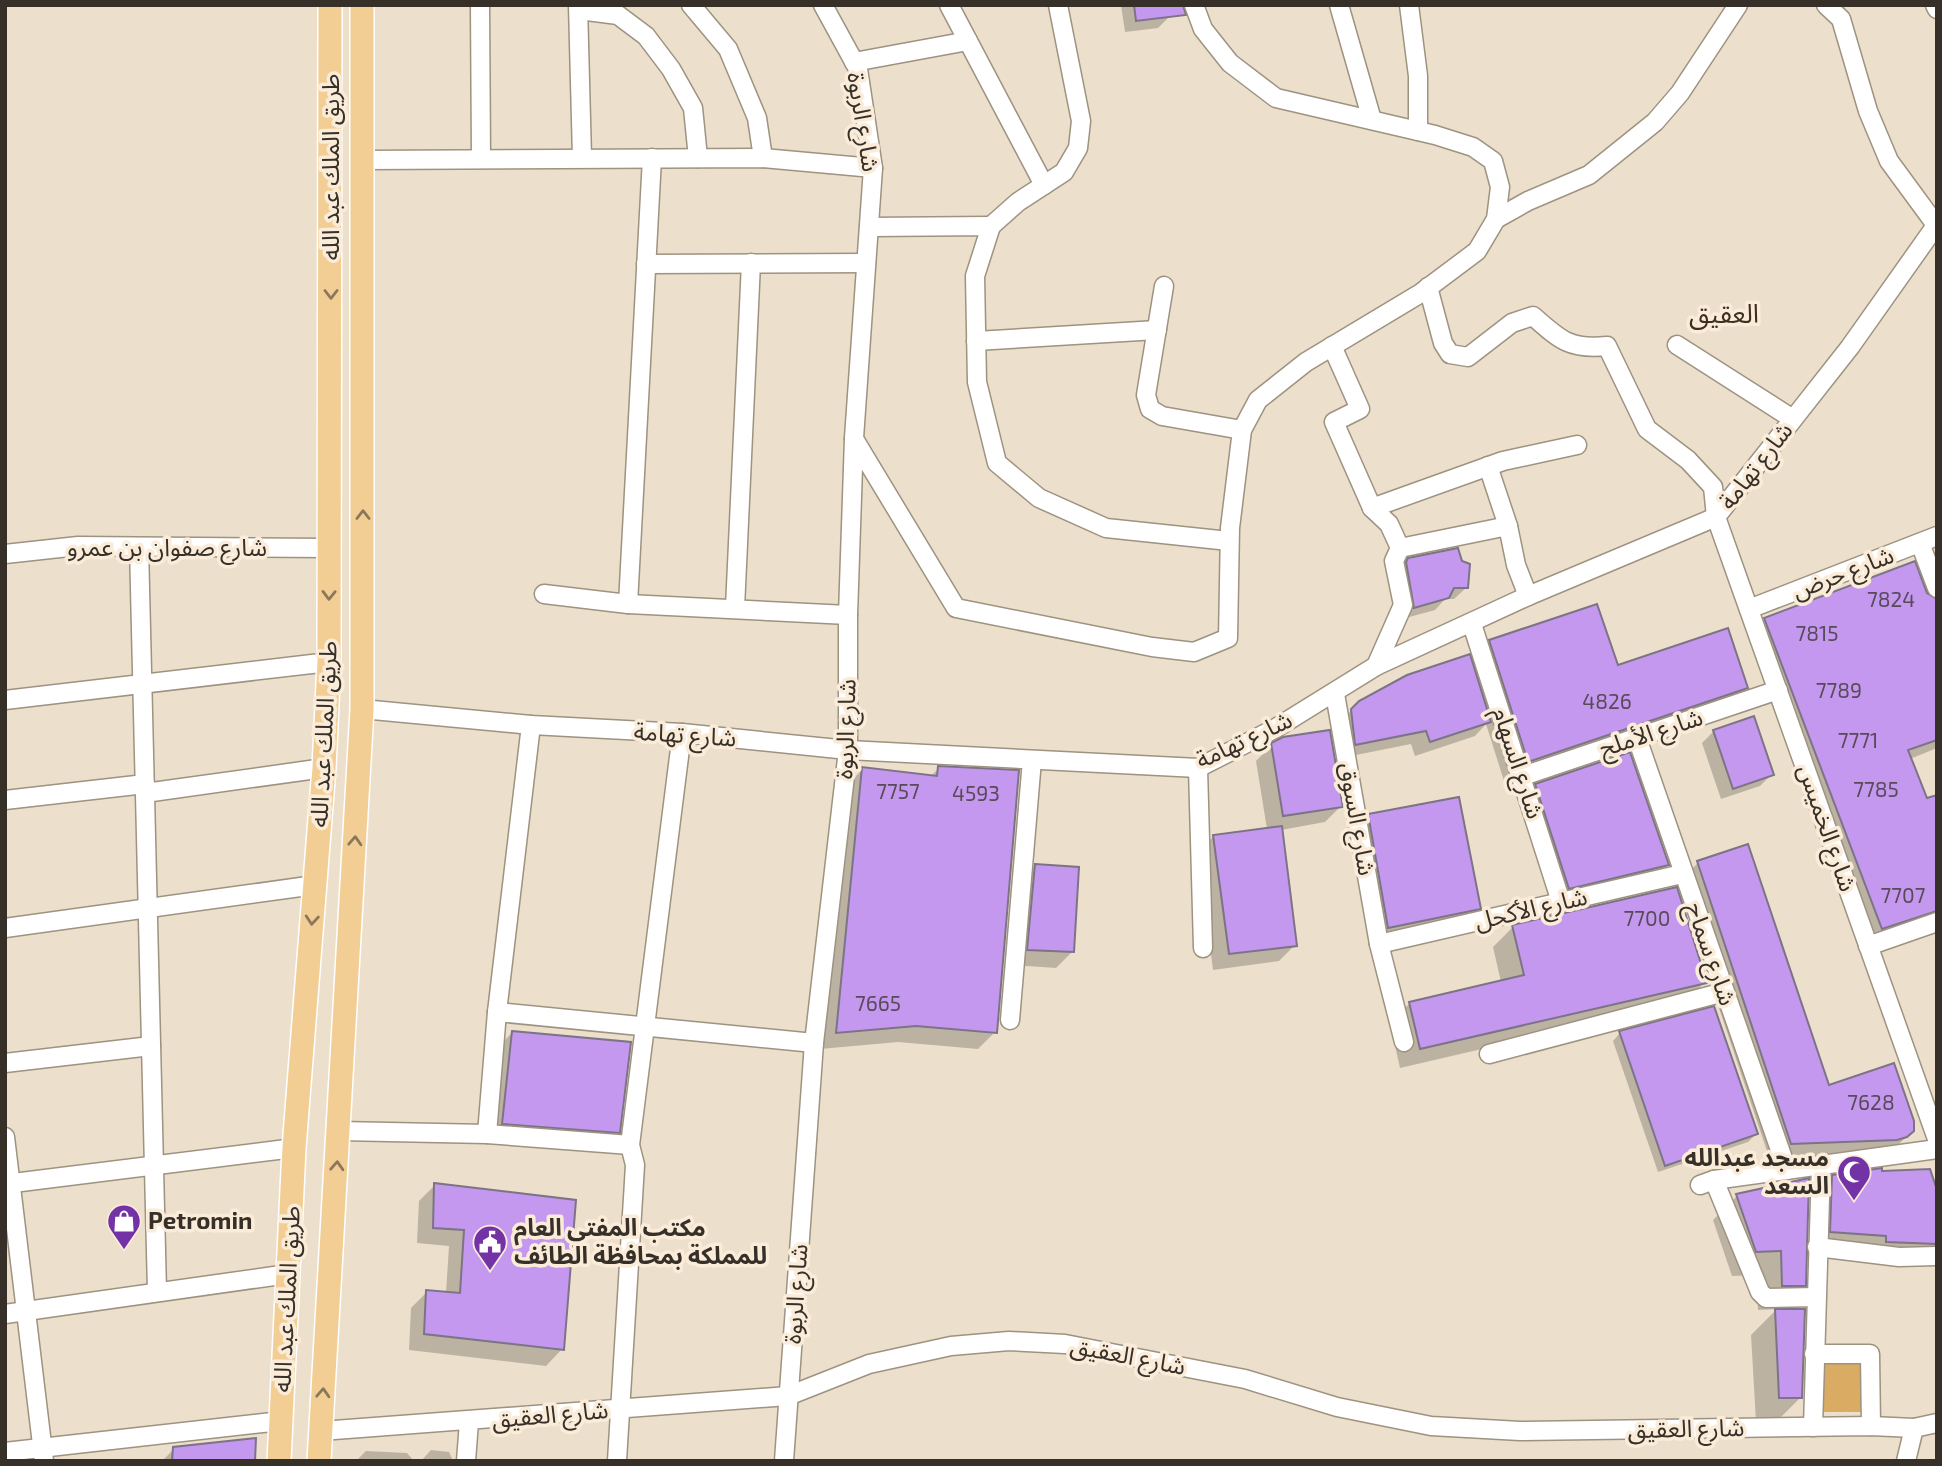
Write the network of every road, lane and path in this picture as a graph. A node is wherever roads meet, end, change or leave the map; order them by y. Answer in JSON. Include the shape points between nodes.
{"nodes":[{"id":1,"x":330,"y":5,"type":"edge"},
{"id":2,"x":362,"y":5,"type":"edge"},
{"id":3,"x":480,"y":5,"type":"edge"},
{"id":4,"x":691,"y":5,"type":"edge"},
{"id":5,"x":823,"y":5,"type":"edge"},
{"id":6,"x":949,"y":5,"type":"edge"},
{"id":7,"x":1058,"y":5,"type":"edge"},
{"id":8,"x":1194,"y":5,"type":"edge"},
{"id":9,"x":1339,"y":5,"type":"edge"},
{"id":10,"x":1409,"y":5,"type":"edge"},
{"id":11,"x":1738,"y":5,"type":"edge"},
{"id":12,"x":1826,"y":5,"type":"edge"},
{"id":13,"x":579,"y":8,"type":"edge"},
{"id":14,"x":968,"y":41,"type":"junction"},
{"id":15,"x":854,"y":62,"type":"junction"},
{"id":16,"x":1372,"y":120,"type":"junction"},
{"id":17,"x":1418,"y":131,"type":"junction"},
{"id":18,"x":582,"y":158,"type":"junction"},
{"id":19,"x":652,"y":158,"type":"junction"},
{"id":20,"x":698,"y":158,"type":"junction"},
{"id":21,"x":763,"y":158,"type":"junction"},
{"id":22,"x":481,"y":159,"type":"junction"},
{"id":23,"x":364,"y":160,"type":"junction"},
{"id":24,"x":873,"y":168,"type":"junction"},
{"id":25,"x":1044,"y":185,"type":"junction"},
{"id":26,"x":1496,"y":219,"type":"junction"},
{"id":27,"x":1936,"y":224,"type":"edge"},
{"id":28,"x":990,"y":226,"type":"junction"},
{"id":29,"x":869,"y":227,"type":"junction"},
{"id":30,"x":866,"y":263,"type":"junction"},
{"id":31,"x":646,"y":264,"type":"junction"},
{"id":32,"x":751,"y":264,"type":"junction"},
{"id":33,"x":1164,"y":286,"type":"dead end"},
{"id":34,"x":1428,"y":287,"type":"junction"},
{"id":35,"x":1157,"y":330,"type":"junction"},
{"id":36,"x":976,"y":341,"type":"junction"},
{"id":37,"x":1678,"y":345,"type":"dead end"},
{"id":38,"x":1332,"y":346,"type":"junction"},
{"id":39,"x":1793,"y":419,"type":"junction"},
{"id":40,"x":1242,"y":430,"type":"junction"},
{"id":41,"x":854,"y":438,"type":"junction"},
{"id":42,"x":1577,"y":446,"type":"dead end"},
{"id":43,"x":1488,"y":466,"type":"junction"},
{"id":44,"x":1372,"y":508,"type":"junction"},
{"id":45,"x":1716,"y":517,"type":"junction"},
{"id":46,"x":1508,"y":526,"type":"junction"},
{"id":47,"x":1937,"y":536,"type":"edge"},
{"id":48,"x":1229,"y":541,"type":"junction"},
{"id":49,"x":1920,"y":543,"type":"junction"},
{"id":50,"x":139,"y":547,"type":"junction"},
{"id":51,"x":330,"y":548,"type":"junction"},
{"id":52,"x":1400,"y":548,"type":"junction"},
{"id":53,"x":5,"y":554,"type":"edge"},
{"id":54,"x":1937,"y":588,"type":"edge"},
{"id":55,"x":544,"y":594,"type":"dead end"},
{"id":56,"x":1528,"y":596,"type":"junction"},
{"id":57,"x":628,"y":604,"type":"junction"},
{"id":58,"x":734,"y":608,"type":"junction"},
{"id":59,"x":1749,"y":609,"type":"junction"},
{"id":60,"x":848,"y":615,"type":"junction"},
{"id":61,"x":1472,"y":624,"type":"junction"},
{"id":62,"x":329,"y":662,"type":"junction"},
{"id":63,"x":1376,"y":666,"type":"junction"},
{"id":64,"x":142,"y":685,"type":"junction"},
{"id":65,"x":1779,"y":690,"type":"junction"},
{"id":66,"x":1335,"y":694,"type":"junction"},
{"id":67,"x":5,"y":700,"type":"edge"},
{"id":68,"x":362,"y":709,"type":"junction"},
{"id":69,"x":531,"y":725,"type":"junction"},
{"id":70,"x":682,"y":733,"type":"junction"},
{"id":71,"x":1637,"y":738,"type":"junction"},
{"id":72,"x":848,"y":750,"type":"junction"},
{"id":73,"x":1032,"y":760,"type":"junction"},
{"id":74,"x":324,"y":768,"type":"junction"},
{"id":75,"x":1198,"y":768,"type":"junction"},
{"id":76,"x":1523,"y":776,"type":"junction"},
{"id":77,"x":145,"y":788,"type":"junction"},
{"id":78,"x":5,"y":800,"type":"edge"},
{"id":79,"x":1682,"y":874,"type":"junction"},
{"id":80,"x":314,"y":885,"type":"junction"},
{"id":81,"x":1561,"y":902,"type":"junction"},
{"id":82,"x":148,"y":908,"type":"junction"},
{"id":83,"x":1937,"y":922,"type":"edge"},
{"id":84,"x":5,"y":928,"type":"edge"},
{"id":85,"x":1379,"y":944,"type":"junction"},
{"id":86,"x":1868,"y":946,"type":"junction"},
{"id":87,"x":1203,"y":948,"type":"dead end"},
{"id":88,"x":1724,"y":992,"type":"junction"},
{"id":89,"x":497,"y":1012,"type":"junction"},
{"id":90,"x":1010,"y":1020,"type":"dead end"},
{"id":91,"x":643,"y":1026,"type":"junction"},
{"id":92,"x":1404,"y":1042,"type":"dead end"},
{"id":93,"x":814,"y":1043,"type":"junction"},
{"id":94,"x":151,"y":1046,"type":"junction"},
{"id":95,"x":1489,"y":1054,"type":"dead end"},
{"id":96,"x":5,"y":1063,"type":"edge"},
{"id":97,"x":339,"y":1131,"type":"junction"},
{"id":98,"x":487,"y":1134,"type":"junction"},
{"id":99,"x":5,"y":1137,"type":"edge"},
{"id":100,"x":1937,"y":1139,"type":"edge"},
{"id":101,"x":630,"y":1145,"type":"junction"},
{"id":102,"x":294,"y":1148,"type":"junction"},
{"id":103,"x":1937,"y":1149,"type":"edge"},
{"id":104,"x":154,"y":1166,"type":"junction"},
{"id":105,"x":1821,"y":1166,"type":"junction"},
{"id":106,"x":1787,"y":1170,"type":"junction"},
{"id":107,"x":8,"y":1183,"type":"edge"},
{"id":108,"x":1817,"y":1247,"type":"junction"},
{"id":109,"x":1937,"y":1256,"type":"edge"},
{"id":110,"x":288,"y":1274,"type":"junction"},
{"id":111,"x":157,"y":1293,"type":"junction"},
{"id":112,"x":1815,"y":1297,"type":"junction"},
{"id":113,"x":26,"y":1310,"type":"junction"},
{"id":114,"x":5,"y":1314,"type":"edge"},
{"id":115,"x":1814,"y":1354,"type":"junction"},
{"id":116,"x":789,"y":1396,"type":"junction"},
{"id":117,"x":620,"y":1410,"type":"junction"},
{"id":118,"x":281,"y":1421,"type":"junction"},
{"id":119,"x":469,"y":1422,"type":"junction"},
{"id":120,"x":1937,"y":1423,"type":"edge"},
{"id":121,"x":1871,"y":1426,"type":"junction"},
{"id":122,"x":1813,"y":1427,"type":"junction"},
{"id":123,"x":1914,"y":1428,"type":"junction"},
{"id":124,"x":321,"y":1431,"type":"junction"},
{"id":125,"x":5,"y":1452,"type":"edge"},
{"id":126,"x":43,"y":1454,"type":"edge"},
{"id":127,"x":279,"y":1461,"type":"edge"},
{"id":128,"x":318,"y":1461,"type":"edge"},
{"id":129,"x":466,"y":1461,"type":"edge"},
{"id":130,"x":617,"y":1461,"type":"edge"},
{"id":131,"x":784,"y":1461,"type":"edge"},
{"id":132,"x":1906,"y":1461,"type":"edge"}],
"edges":[{"from":1,"to":51,"type":"main road","name":"طريق الملك عبد الله","one_way":true},
{"from":2,"to":23,"type":"main road","name":"طريق الملك عبد الله"},
{"from":3,"to":22,"type":"street"},
{"from":4,"to":21,"type":"street","via":[[728,49],[757,118]]},
{"from":5,"to":15,"type":"street","name":"شارع الربوة"},
{"from":6,"to":14,"type":"street"},
{"from":7,"to":25,"type":"street","via":[[1081,121],[1078,148],[1065,172]]},
{"from":8,"to":16,"type":"street","via":[[1203,29],[1230,63],[1276,98]]},
{"from":9,"to":16,"type":"street"},
{"from":10,"to":17,"type":"street","via":[[1418,76]]},
{"from":11,"to":26,"type":"street","via":[[1681,93],[1655,122],[1589,175]]},
{"from":12,"to":27,"type":"street","via":[[1841,19],[1868,111],[1889,161]]},
{"from":13,"to":18,"type":"street"},
{"from":13,"to":20,"type":"street","via":[[618,15],[646,36],[693,108]]},
{"from":14,"to":15,"type":"street"},
{"from":14,"to":25,"type":"street"},
{"from":15,"to":24,"type":"street","name":"شارع الربوة"},
{"from":16,"to":17,"type":"street"},
{"from":17,"to":26,"type":"street","via":[[1473,147],[1493,161],[1500,187]]},
{"from":18,"to":19,"type":"street"},
{"from":18,"to":22,"type":"street"},
{"from":19,"to":20,"type":"street"},
{"from":19,"to":31,"type":"street"},
{"from":20,"to":21,"type":"street"},
{"from":21,"to":24,"type":"street"},
{"from":22,"to":23,"type":"street"},
{"from":68,"to":23,"type":"main road","name":"طريق الملك عبد الله","one_way":true},
{"from":24,"to":29,"type":"street","name":"شارع الربوة"},
{"from":25,"to":28,"type":"street"},
{"from":26,"to":34,"type":"street","via":[[1477,250]]},
{"from":27,"to":39,"type":"street","name":"شارع تهامة"},
{"from":28,"to":29,"type":"street"},
{"from":28,"to":36,"type":"street","via":[[975,276]]},
{"from":29,"to":30,"type":"street","name":"شارع الربوة"},
{"from":30,"to":32,"type":"street"},
{"from":30,"to":41,"type":"street","name":"شارع الربوة"},
{"from":31,"to":32,"type":"street"},
{"from":31,"to":57,"type":"street"},
{"from":32,"to":58,"type":"street"},
{"from":33,"to":35,"type":"street"},
{"from":34,"to":38,"type":"street"},
{"from":34,"to":45,"type":"street","name":"شارع الخميس","via":[[1450,354],[1468,356],[1511,323],[1533,316],[1580,349],[1607,346],[1647,429],[1688,460],[1713,487]]},
{"from":35,"to":36,"type":"street"},
{"from":35,"to":40,"type":"street","via":[[1146,396],[1150,409],[1162,416]]},
{"from":36,"to":48,"type":"street","via":[[977,382],[997,463],[1040,498],[1106,528]]},
{"from":37,"to":39,"type":"street"},
{"from":38,"to":40,"type":"street","via":[[1258,400]]},
{"from":38,"to":44,"type":"street","via":[[1360,409],[1334,422]]},
{"from":39,"to":45,"type":"street","name":"شارع تهامة"},
{"from":40,"to":48,"type":"street"},
{"from":41,"to":48,"type":"street","via":[[957,608],[1194,652],[1228,638]]},
{"from":41,"to":60,"type":"street","name":"شارع الربوة"},
{"from":42,"to":43,"type":"street"},
{"from":43,"to":44,"type":"street"},
{"from":43,"to":46,"type":"street"},
{"from":44,"to":52,"type":"street","via":[[1389,524]]},
{"from":45,"to":56,"type":"street","name":"شارع تهامة"},
{"from":45,"to":59,"type":"street","name":"شارع الخميس"},
{"from":46,"to":52,"type":"street"},
{"from":46,"to":56,"type":"street"},
{"from":47,"to":49,"type":"street","name":"شارع حرض"},
{"from":49,"to":54,"type":"street"},
{"from":49,"to":59,"type":"street","name":"شارع حرض"},
{"from":50,"to":51,"type":"street","name":"شارع صفوان بن عمرو"},
{"from":50,"to":53,"type":"street","name":"شارع صفوان بن عمرو","via":[[78,546]]},
{"from":50,"to":64,"type":"street"},
{"from":51,"to":62,"type":"main road","name":"طريق الملك عبد الله","one_way":true},
{"from":52,"to":63,"type":"street","via":[[1394,561],[1403,605]]},
{"from":55,"to":57,"type":"street"},
{"from":56,"to":61,"type":"street","name":"شارع تهامة"},
{"from":57,"to":58,"type":"street"},
{"from":58,"to":60,"type":"street"},
{"from":59,"to":65,"type":"street","name":"شارع الخميس"},
{"from":60,"to":72,"type":"street","name":"شارع الربوة"},
{"from":61,"to":63,"type":"street","name":"شارع تهامة"},
{"from":61,"to":76,"type":"street","name":"شارع السهام"},
{"from":62,"to":64,"type":"street"},
{"from":62,"to":74,"type":"main road","name":"طريق الملك عبد الله"},
{"from":63,"to":66,"type":"street","name":"شارع تهامة"},
{"from":64,"to":67,"type":"street"},
{"from":64,"to":77,"type":"street"},
{"from":65,"to":71,"type":"street","name":"شارع الأملح"},
{"from":65,"to":86,"type":"street","name":"شارع الخميس"},
{"from":66,"to":75,"type":"street","name":"شارع تهامة"},
{"from":66,"to":85,"type":"street","name":"شارع السوق"},
{"from":68,"to":69,"type":"street","name":"شارع تهامة"},
{"from":97,"to":68,"type":"main road","name":"طريق الملك عبد الله","one_way":true},
{"from":69,"to":70,"type":"street","name":"شارع تهامة"},
{"from":69,"to":89,"type":"street"},
{"from":70,"to":72,"type":"street","name":"شارع تهامة"},
{"from":70,"to":91,"type":"street"},
{"from":71,"to":76,"type":"street","name":"شارع الأملح"},
{"from":71,"to":79,"type":"street","name":"شارع سماح"},
{"from":72,"to":73,"type":"street","name":"شارع تهامة"},
{"from":72,"to":93,"type":"street","name":"شارع الربوة"},
{"from":73,"to":75,"type":"street","name":"شارع تهامة"},
{"from":73,"to":90,"type":"street"},
{"from":74,"to":77,"type":"street"},
{"from":74,"to":80,"type":"main road","name":"طريق الملك عبد الله"},
{"from":75,"to":87,"type":"street"},
{"from":76,"to":81,"type":"street","name":"شارع السهام"},
{"from":77,"to":78,"type":"street"},
{"from":77,"to":82,"type":"street"},
{"from":79,"to":81,"type":"street","name":"شارع الأكحل"},
{"from":79,"to":88,"type":"street","name":"شارع سماح"},
{"from":80,"to":82,"type":"street"},
{"from":80,"to":102,"type":"main road","name":"طريق الملك عبد الله","one_way":true},
{"from":81,"to":85,"type":"street","name":"شارع الأكحل"},
{"from":82,"to":84,"type":"street"},
{"from":82,"to":94,"type":"street"},
{"from":83,"to":86,"type":"street"},
{"from":85,"to":92,"type":"street","name":"شارع السوق"},
{"from":86,"to":100,"type":"street","name":"شارع الخميس"},
{"from":88,"to":95,"type":"street"},
{"from":88,"to":106,"type":"street","name":"شارع سماح"},
{"from":89,"to":91,"type":"street"},
{"from":89,"to":98,"type":"street"},
{"from":91,"to":93,"type":"street"},
{"from":91,"to":101,"type":"street"},
{"from":93,"to":116,"type":"street","name":"شارع الربوة"},
{"from":94,"to":96,"type":"street"},
{"from":94,"to":104,"type":"street"},
{"from":97,"to":98,"type":"street"},
{"from":124,"to":97,"type":"main road","name":"طريق الملك عبد الله","one_way":true},
{"from":98,"to":101,"type":"street"},
{"from":99,"to":107,"type":"street"},
{"from":101,"to":117,"type":"street","via":[[635,1165]]},
{"from":102,"to":104,"type":"street"},
{"from":102,"to":110,"type":"main road","name":"طريق الملك عبد الله"},
{"from":103,"to":105,"type":"street"},
{"from":104,"to":107,"type":"street"},
{"from":104,"to":111,"type":"street"},
{"from":105,"to":106,"type":"street"},
{"from":105,"to":108,"type":"street"},
{"from":106,"to":112,"type":"street","via":[[1707,1182],[1760,1292],[1766,1298]]},
{"from":107,"to":113,"type":"street"},
{"from":108,"to":109,"type":"street","via":[[1899,1257]]},
{"from":108,"to":112,"type":"street"},
{"from":110,"to":111,"type":"street"},
{"from":110,"to":118,"type":"main road","name":"طريق الملك عبد الله"},
{"from":111,"to":113,"type":"street"},
{"from":112,"to":115,"type":"street"},
{"from":113,"to":114,"type":"street"},
{"from":113,"to":126,"type":"street"},
{"from":115,"to":121,"type":"street","via":[[1870,1354]]},
{"from":115,"to":122,"type":"street"},
{"from":116,"to":117,"type":"street","name":"شارع العقيق"},
{"from":116,"to":122,"type":"street","name":"شارع العقيق","via":[[869,1364],[951,1346],[1009,1340],[1065,1343],[1245,1379],[1337,1406],[1431,1426],[1520,1431]]},
{"from":116,"to":131,"type":"street","name":"شارع الربوة"},
{"from":117,"to":119,"type":"street","name":"شارع العقيق"},
{"from":117,"to":130,"type":"street"},
{"from":118,"to":126,"type":"street"},
{"from":118,"to":127,"type":"main road","name":"طريق الملك عبد الله"},
{"from":119,"to":124,"type":"street","name":"شارع العقيق"},
{"from":119,"to":129,"type":"street"},
{"from":120,"to":123,"type":"street","name":"شارع العقيق"},
{"from":121,"to":122,"type":"street","name":"شارع العقيق"},
{"from":121,"to":123,"type":"street","name":"شارع العقيق"},
{"from":123,"to":132,"type":"street"},
{"from":124,"to":128,"type":"main road","name":"طريق الملك عبد الله"},
{"from":125,"to":126,"type":"street"}]}
